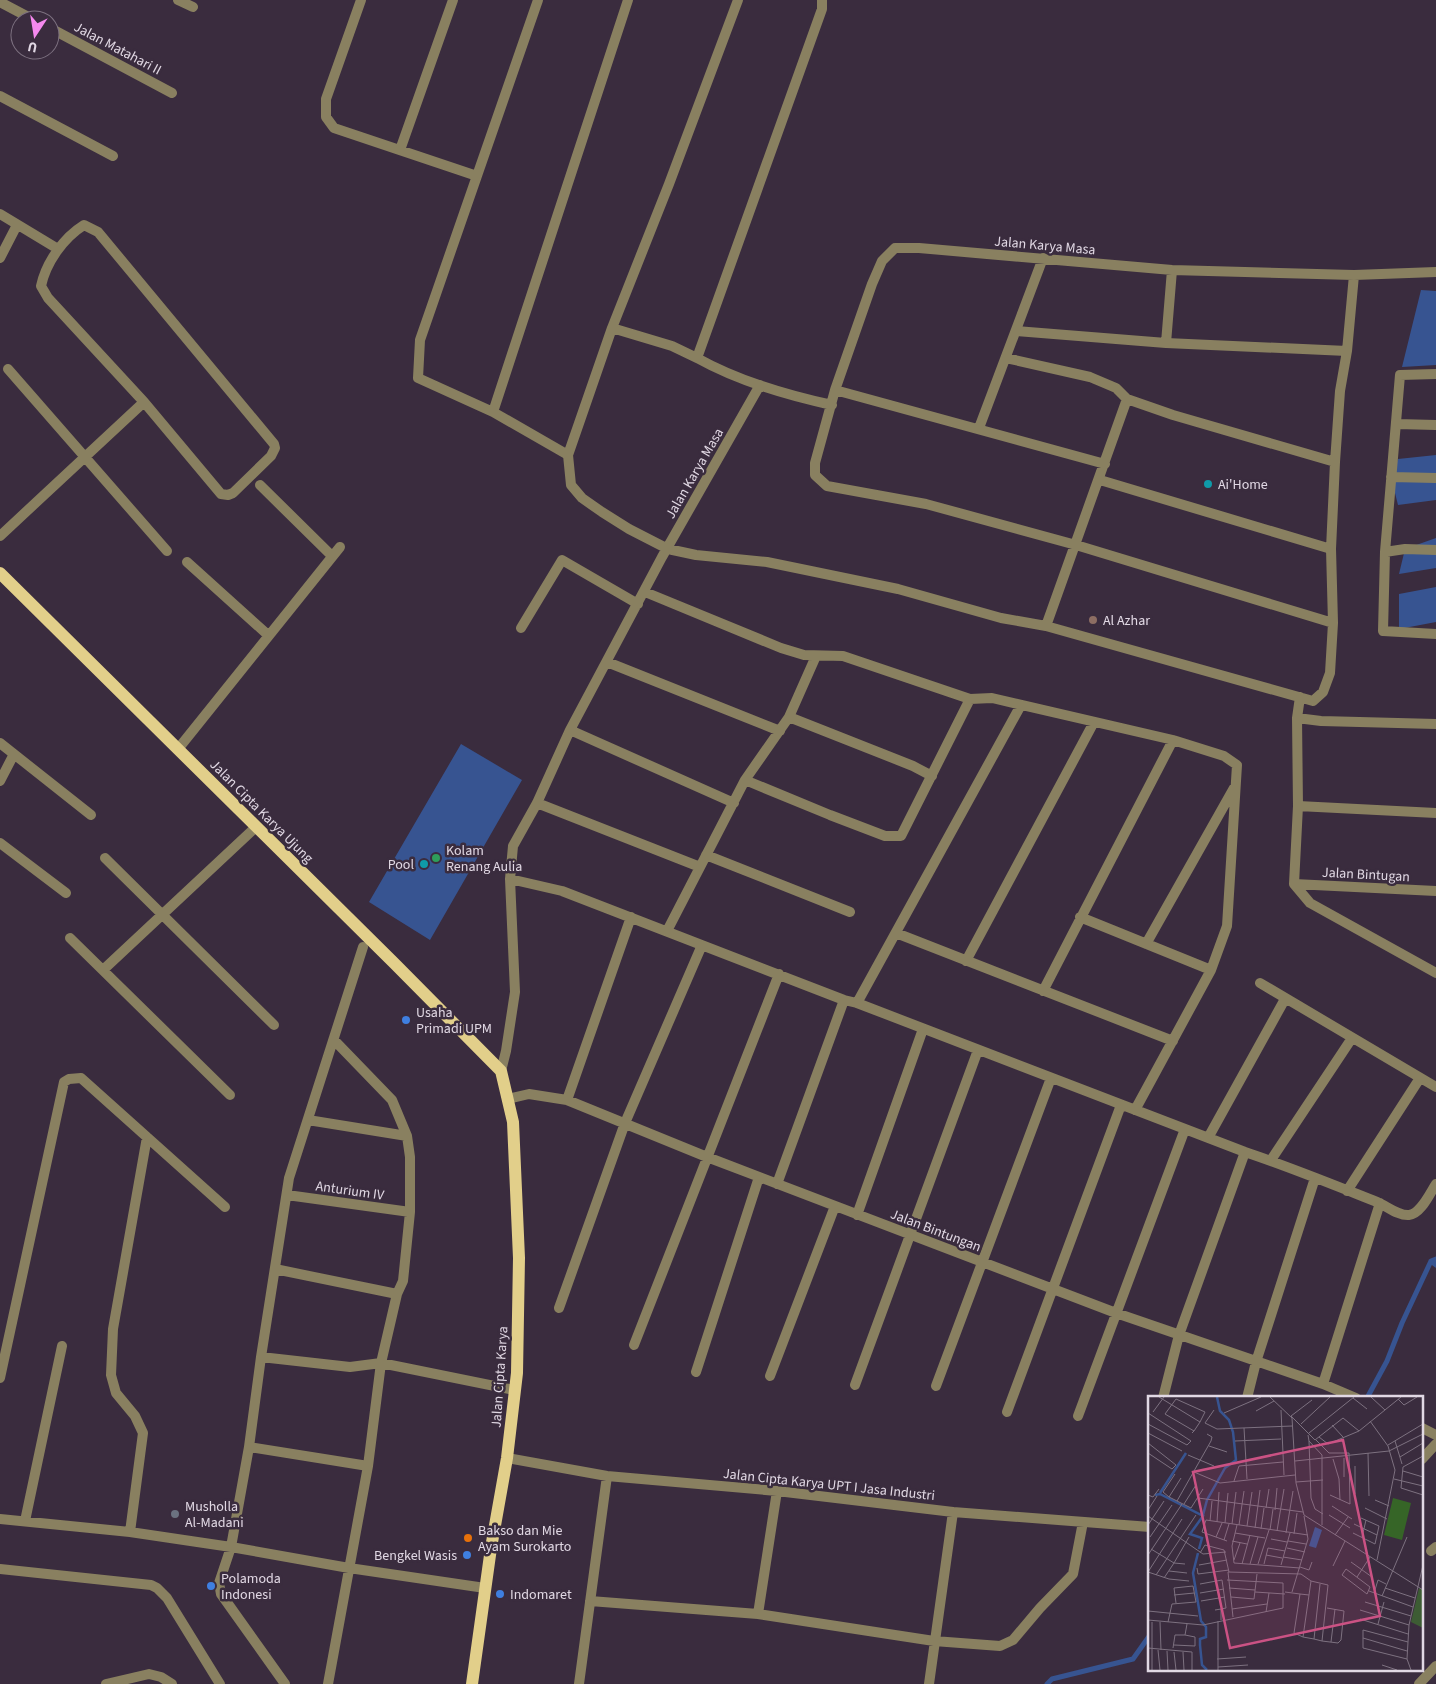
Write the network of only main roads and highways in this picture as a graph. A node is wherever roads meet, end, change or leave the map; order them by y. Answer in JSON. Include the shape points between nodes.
{"nodes":[{"id":1,"x":0,"y":573,"type":"edge"},
{"id":2,"x":500,"y":1072,"type":"joint"},
{"id":3,"x":472,"y":1684,"type":"edge"}],
"edges":[{"from":1,"to":2,"type":"main road","name":"Jalan Cipta Karya Ujung"},
{"from":2,"to":3,"type":"main road","name":"Jalan Cipta Karya","via":[[513,1122],[519,1251],[517,1373]]}]}
